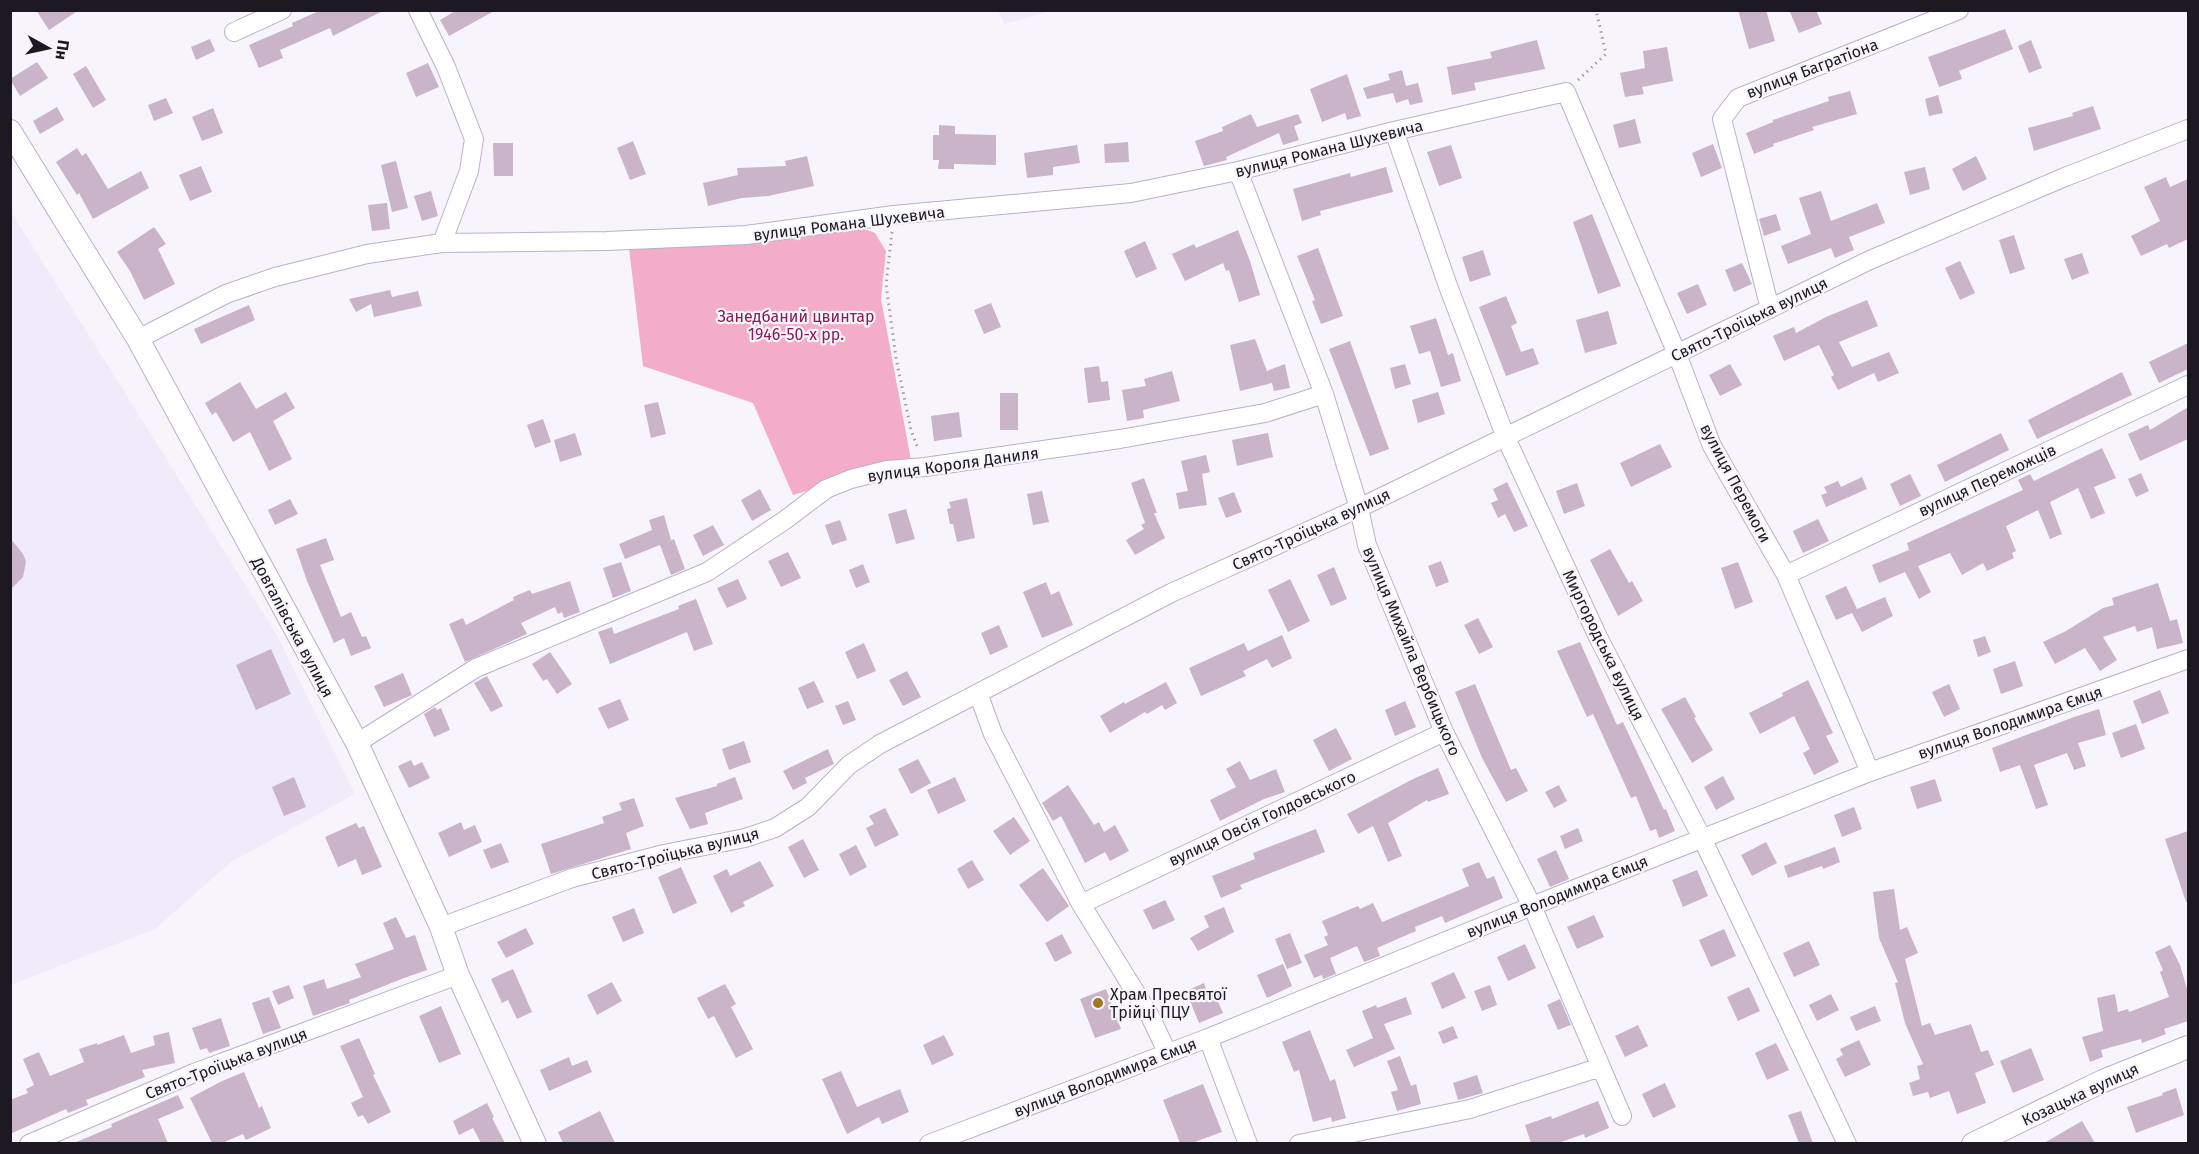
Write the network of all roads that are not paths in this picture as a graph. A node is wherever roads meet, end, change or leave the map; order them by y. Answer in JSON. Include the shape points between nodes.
{"nodes":[{"id":1,"x":282,"y":10,"type":"edge"},
{"id":2,"x":418,"y":10,"type":"edge"},
{"id":3,"x":1959,"y":10,"type":"edge"},
{"id":4,"x":234,"y":32,"type":"dead end"},
{"id":5,"x":1566,"y":92,"type":"joint"},
{"id":6,"x":2188,"y":129,"type":"edge"},
{"id":7,"x":10,"y":131,"type":"edge"},
{"id":8,"x":1394,"y":131,"type":"junction"},
{"id":9,"x":1238,"y":171,"type":"junction"},
{"id":10,"x":442,"y":243,"type":"junction"},
{"id":11,"x":1770,"y":309,"type":"junction"},
{"id":12,"x":138,"y":339,"type":"junction"},
{"id":13,"x":1677,"y":354,"type":"junction"},
{"id":14,"x":2188,"y":385,"type":"edge"},
{"id":15,"x":1324,"y":394,"type":"junction"},
{"id":16,"x":1506,"y":438,"type":"junction"},
{"id":17,"x":1359,"y":508,"type":"junction"},
{"id":18,"x":1786,"y":576,"type":"junction"},
{"id":19,"x":2188,"y":659,"type":"edge"},
{"id":20,"x":978,"y":693,"type":"junction"},
{"id":21,"x":1444,"y":732,"type":"junction"},
{"id":22,"x":357,"y":743,"type":"junction"},
{"id":23,"x":1870,"y":772,"type":"junction"},
{"id":24,"x":1702,"y":838,"type":"junction"},
{"id":25,"x":1081,"y":904,"type":"junction"},
{"id":26,"x":1532,"y":906,"type":"junction"},
{"id":27,"x":441,"y":927,"type":"junction"},
{"id":28,"x":458,"y":975,"type":"junction"},
{"id":29,"x":1209,"y":1038,"type":"junction"},
{"id":30,"x":2188,"y":1047,"type":"edge"},
{"id":31,"x":1167,"y":1052,"type":"junction"},
{"id":32,"x":1601,"y":1067,"type":"junction"},
{"id":33,"x":1622,"y":1116,"type":"dead end"},
{"id":34,"x":29,"y":1143,"type":"edge"},
{"id":35,"x":536,"y":1143,"type":"edge"},
{"id":36,"x":929,"y":1143,"type":"edge"},
{"id":37,"x":1248,"y":1143,"type":"edge"},
{"id":38,"x":1299,"y":1143,"type":"edge"},
{"id":39,"x":1848,"y":1143,"type":"edge"},
{"id":40,"x":1973,"y":1143,"type":"edge"}],
"edges":[{"from":1,"to":4,"type":"street"},
{"from":2,"to":10,"type":"street","via":[[474,139],[470,171]]},
{"from":3,"to":11,"type":"street","name":"вулиця Багратіона","via":[[1738,98],[1722,119]]},
{"from":5,"to":8,"type":"street","name":"вулиця Романа Шухевича"},
{"from":5,"to":13,"type":"street","name":"вулиця Перемоги"},
{"from":6,"to":11,"type":"street","name":"Свято-Троїцька вулиця","via":[[1869,260]]},
{"from":7,"to":12,"type":"street","name":"Довгалівська вулиця"},
{"from":8,"to":9,"type":"street","name":"вулиця Романа Шухевича"},
{"from":8,"to":16,"type":"street","name":"Миргородська вулиця"},
{"from":9,"to":10,"type":"street","name":"вулиця Романа Шухевича","via":[[1131,193],[894,215],[746,236]]},
{"from":9,"to":15,"type":"street","name":"вулиця Михайла Вербицького"},
{"from":10,"to":12,"type":"street","name":"вулиця Романа Шухевича","via":[[367,254],[275,277],[226,294]]},
{"from":11,"to":13,"type":"street","name":"Свято-Троїцька вулиця"},
{"from":12,"to":22,"type":"street","name":"Довгалівська вулиця"},
{"from":13,"to":16,"type":"street","name":"Свято-Троїцька вулиця"},
{"from":13,"to":18,"type":"street","name":"вулиця Перемоги","via":[[1712,446]]},
{"from":14,"to":18,"type":"street","name":"вулиця Переможців"},
{"from":15,"to":17,"type":"street","name":"вулиця Михайла Вербицького"},
{"from":15,"to":22,"type":"street","name":"вулиця Короля Даниля","via":[[1266,413],[1120,440],[887,470],[851,479],[826,489],[707,572],[476,668]]},
{"from":16,"to":17,"type":"street","name":"Свято-Троїцька вулиця"},
{"from":16,"to":24,"type":"street","name":"Миргородська вулиця","via":[[1598,637]]},
{"from":17,"to":20,"type":"street","name":"Свято-Троїцька вулиця","via":[[1171,593]]},
{"from":17,"to":21,"type":"street","name":"вулиця Михайла Вербицького","via":[[1367,545]]},
{"from":18,"to":23,"type":"street","name":"вулиця Перемоги"},
{"from":19,"to":23,"type":"street","name":"вулиця Володимира Ємця"},
{"from":20,"to":25,"type":"street","via":[[993,734]]},
{"from":20,"to":27,"type":"street","name":"Свято-Троїцька вулиця","via":[[858,758],[808,807],[775,828],[572,878]]},
{"from":21,"to":25,"type":"street","name":"вулиця Овсія Голдовського"},
{"from":21,"to":26,"type":"street","name":"вулиця Михайла Вербицького"},
{"from":22,"to":27,"type":"street","name":"Довгалівська вулиця"},
{"from":23,"to":24,"type":"street","name":"вулиця Володимира Ємця"},
{"from":24,"to":26,"type":"street","name":"вулиця Володимира Ємця"},
{"from":24,"to":39,"type":"street","name":"Миргородська вулиця"},
{"from":25,"to":31,"type":"street","via":[[1150,1016]]},
{"from":26,"to":29,"type":"street","name":"вулиця Володимира Ємця"},
{"from":26,"to":32,"type":"street","name":"вулиця Михайла Вербицького"},
{"from":27,"to":28,"type":"street","name":"Довгалівська вулиця"},
{"from":28,"to":34,"type":"street","name":"Свято-Троїцька вулиця","via":[[194,1073]]},
{"from":28,"to":35,"type":"street","name":"Довгалівська вулиця"},
{"from":29,"to":31,"type":"street","name":"вулиця Володимира Ємця"},
{"from":29,"to":37,"type":"street"},
{"from":30,"to":40,"type":"street","name":"Козацька вулиця","via":[[2103,1081]]},
{"from":31,"to":36,"type":"street","name":"вулиця Володимира Ємця"},
{"from":32,"to":33,"type":"street","name":"вулиця Михайла Вербицького"},
{"from":32,"to":38,"type":"street","via":[[1470,1109]]}]}
